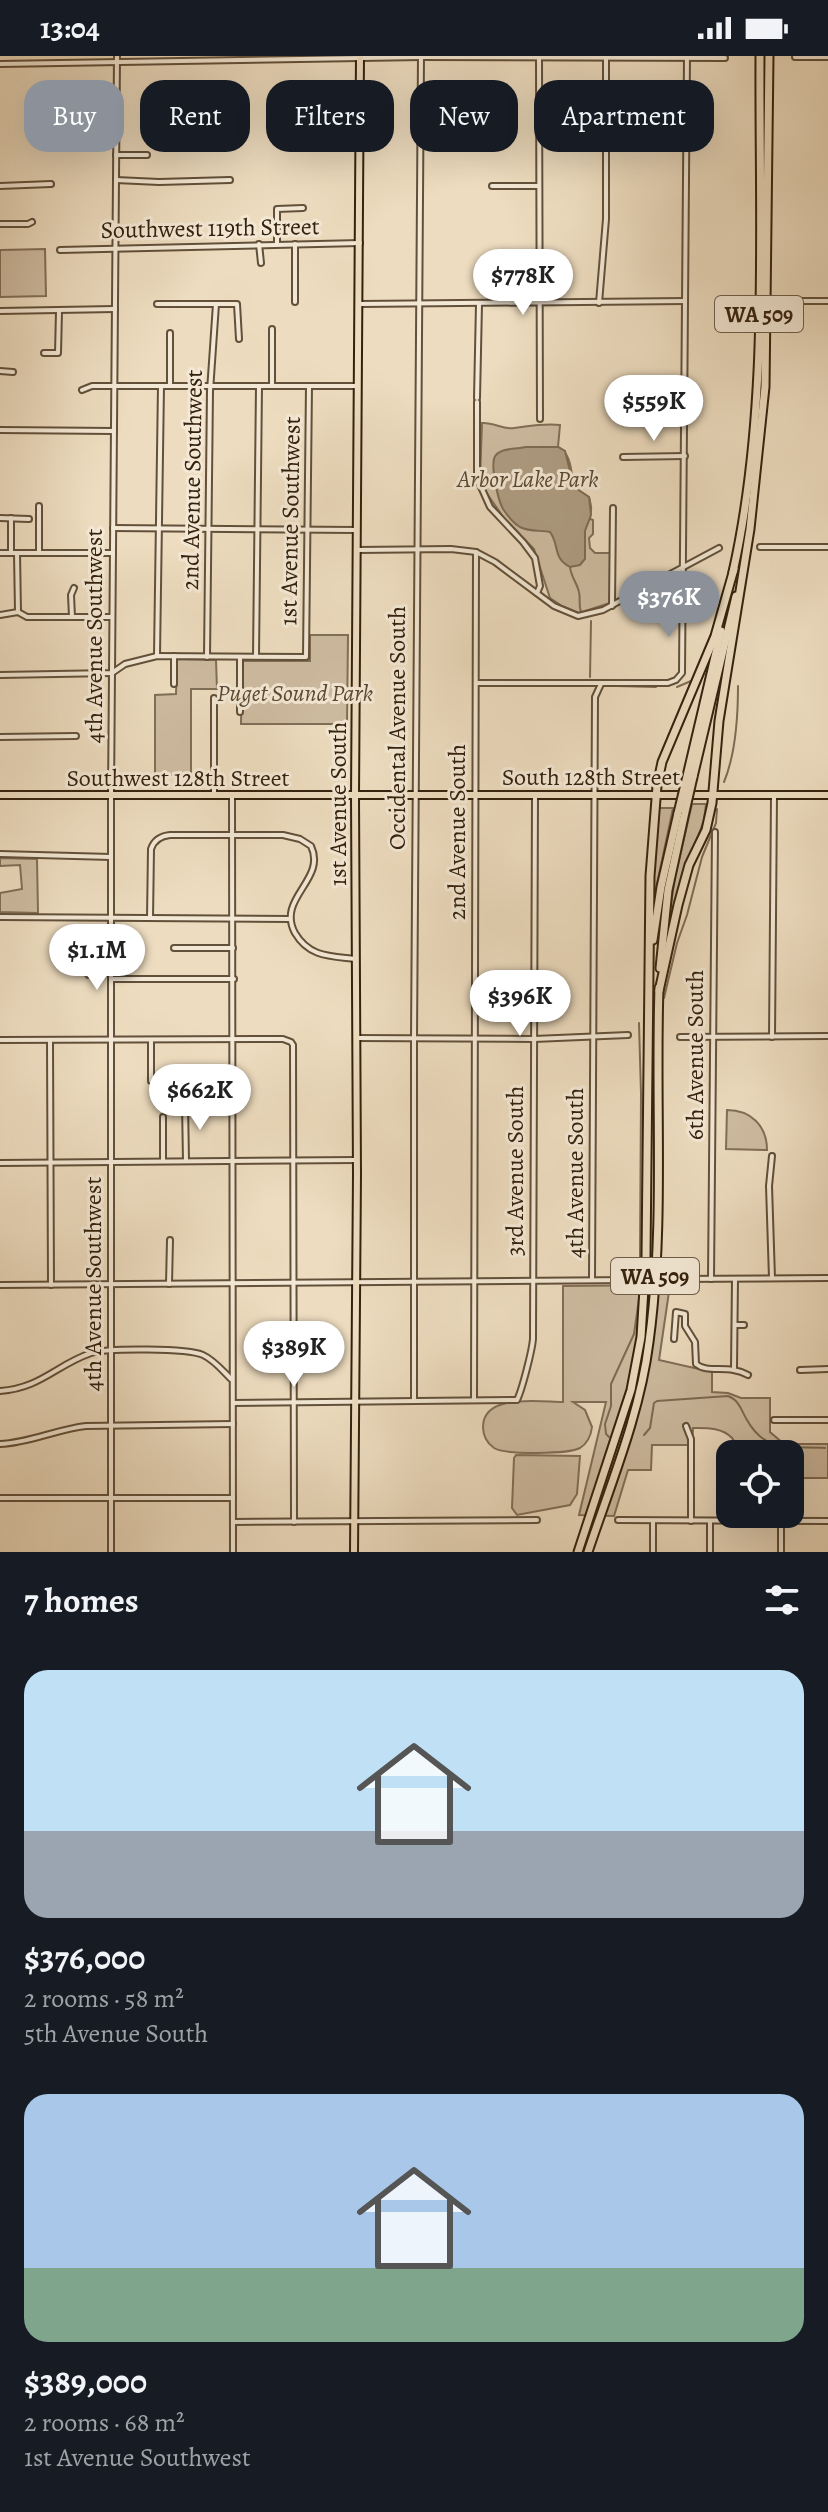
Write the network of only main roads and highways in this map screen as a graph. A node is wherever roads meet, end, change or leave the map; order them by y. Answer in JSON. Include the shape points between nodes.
{"nodes":[{"id":1,"x":760,"y":56,"type":"edge"},
{"id":2,"x":769,"y":56,"type":"edge"},
{"id":3,"x":360,"y":57,"type":"edge"},
{"id":4,"x":747,"y":551,"type":"junction"},
{"id":5,"x":734,"y":569,"type":"junction"},
{"id":6,"x":690,"y":776,"type":"junction"},
{"id":7,"x":0,"y":795,"type":"edge"},
{"id":8,"x":656,"y":795,"type":"junction"},
{"id":9,"x":714,"y":795,"type":"junction"},
{"id":10,"x":828,"y":795,"type":"edge"},
{"id":11,"x":355,"y":797,"type":"junction"},
{"id":12,"x":681,"y":813,"type":"junction"},
{"id":13,"x":659,"y":991,"type":"junction"},
{"id":14,"x":648,"y":994,"type":"junction"},
{"id":15,"x":354,"y":1552,"type":"edge"},
{"id":16,"x":578,"y":1552,"type":"edge"},
{"id":17,"x":588,"y":1552,"type":"edge"}],
"edges":[{"from":1,"to":5,"type":"highway","number":"WA 509","via":[[757,381],[752,456]]},
{"from":2,"to":4,"type":"highway","number":"WA 509","via":[[765,387]]},
{"from":3,"to":11,"type":"main road","name":"1st Avenue South"},
{"from":4,"to":6,"type":"highway","number":"WA 509"},
{"from":4,"to":9,"type":"highway","via":[[719,721]]},
{"from":5,"to":6,"type":"highway","number":"WA 509"},
{"from":5,"to":8,"type":"highway","via":[[715,636],[662,762]]},
{"from":6,"to":12,"type":"highway","number":"WA 509","bridge":true},
{"from":7,"to":11,"type":"main road","name":"Southwest 128th Street"},
{"from":8,"to":9,"type":"main road","name":"South 128th Street"},
{"from":8,"to":11,"type":"main road","name":"South 128th Street"},
{"from":8,"to":14,"type":"highway"},
{"from":9,"to":10,"type":"main road","name":"South 128th Street"},
{"from":9,"to":13,"type":"highway","via":[[706,830],[689,865]]},
{"from":11,"to":15,"type":"main road","name":"1st Avenue South"},
{"from":12,"to":13,"type":"highway","number":"WA 509","via":[[662,932]]},
{"from":12,"to":14,"type":"highway","number":"WA 509","via":[[661,887]]},
{"from":13,"to":17,"type":"highway","number":"WA 509","via":[[656,1265],[649,1342],[640,1393]]},
{"from":14,"to":16,"type":"highway","number":"WA 509","via":[[641,1337],[631,1390]]}]}
